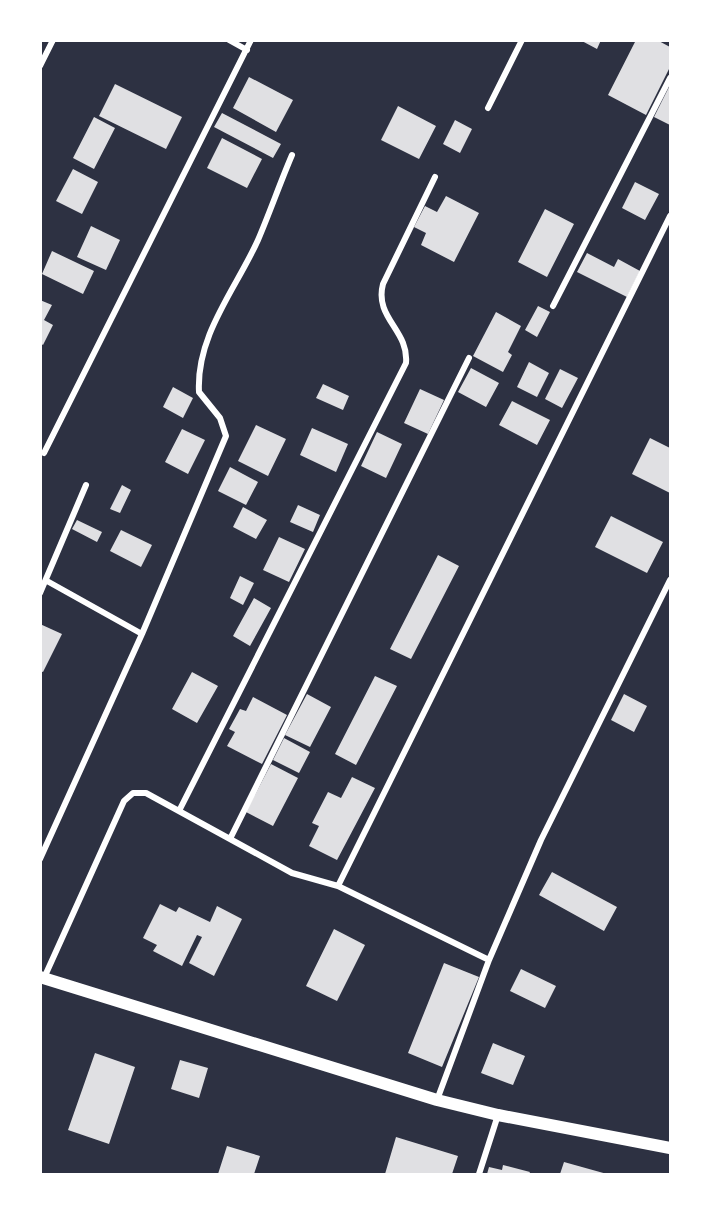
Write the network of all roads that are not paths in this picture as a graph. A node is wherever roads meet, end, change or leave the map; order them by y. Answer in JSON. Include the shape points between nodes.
{"nodes":[{"id":1,"x":53,"y":40,"type":"edge"},
{"id":2,"x":229,"y":40,"type":"edge"},
{"id":3,"x":251,"y":40,"type":"edge"},
{"id":4,"x":522,"y":40,"type":"edge"},
{"id":5,"x":247,"y":50,"type":"junction"},
{"id":6,"x":40,"y":66,"type":"edge"},
{"id":7,"x":670,"y":78,"type":"edge"},
{"id":8,"x":488,"y":108,"type":"dead end"},
{"id":9,"x":292,"y":155,"type":"dead end"},
{"id":10,"x":435,"y":177,"type":"dead end"},
{"id":11,"x":670,"y":216,"type":"edge"},
{"id":12,"x":553,"y":306,"type":"dead end"},
{"id":13,"x":469,"y":358,"type":"dead end"},
{"id":14,"x":44,"y":453,"type":"dead end"},
{"id":15,"x":86,"y":485,"type":"dead end"},
{"id":16,"x":670,"y":580,"type":"edge"},
{"id":17,"x":47,"y":581,"type":"junction"},
{"id":18,"x":40,"y":593,"type":"edge"},
{"id":19,"x":142,"y":634,"type":"junction"},
{"id":20,"x":179,"y":811,"type":"junction"},
{"id":21,"x":230,"y":839,"type":"junction"},
{"id":22,"x":40,"y":859,"type":"edge"},
{"id":23,"x":338,"y":886,"type":"junction"},
{"id":24,"x":489,"y":960,"type":"junction"},
{"id":25,"x":42,"y":978,"type":"edge"},
{"id":26,"x":436,"y":1100,"type":"junction"},
{"id":27,"x":498,"y":1115,"type":"junction"},
{"id":28,"x":670,"y":1148,"type":"edge"},
{"id":29,"x":479,"y":1174,"type":"edge"}],
"edges":[{"from":1,"to":6,"type":"street"},
{"from":2,"to":5,"type":"street"},
{"from":3,"to":5,"type":"street"},
{"from":4,"to":8,"type":"street"},
{"from":5,"to":14,"type":"street"},
{"from":7,"to":12,"type":"street"},
{"from":9,"to":19,"type":"street","via":[[257,242],[207,342],[199,392],[220,418],[226,435]]},
{"from":10,"to":20,"type":"street","via":[[380,297],[405,343],[406,363]]},
{"from":11,"to":23,"type":"street"},
{"from":13,"to":21,"type":"street"},
{"from":15,"to":17,"type":"street"},
{"from":16,"to":24,"type":"street","via":[[541,840]]},
{"from":17,"to":18,"type":"street"},
{"from":17,"to":19,"type":"street"},
{"from":19,"to":22,"type":"street"},
{"from":20,"to":21,"type":"street"},
{"from":20,"to":25,"type":"street","via":[[146,793],[133,794],[124,801]]},
{"from":21,"to":23,"type":"street","via":[[292,873]]},
{"from":23,"to":24,"type":"street"},
{"from":24,"to":26,"type":"street"},
{"from":25,"to":26,"type":"main road"},
{"from":26,"to":27,"type":"main road"},
{"from":27,"to":28,"type":"main road"},
{"from":27,"to":29,"type":"street"}]}
